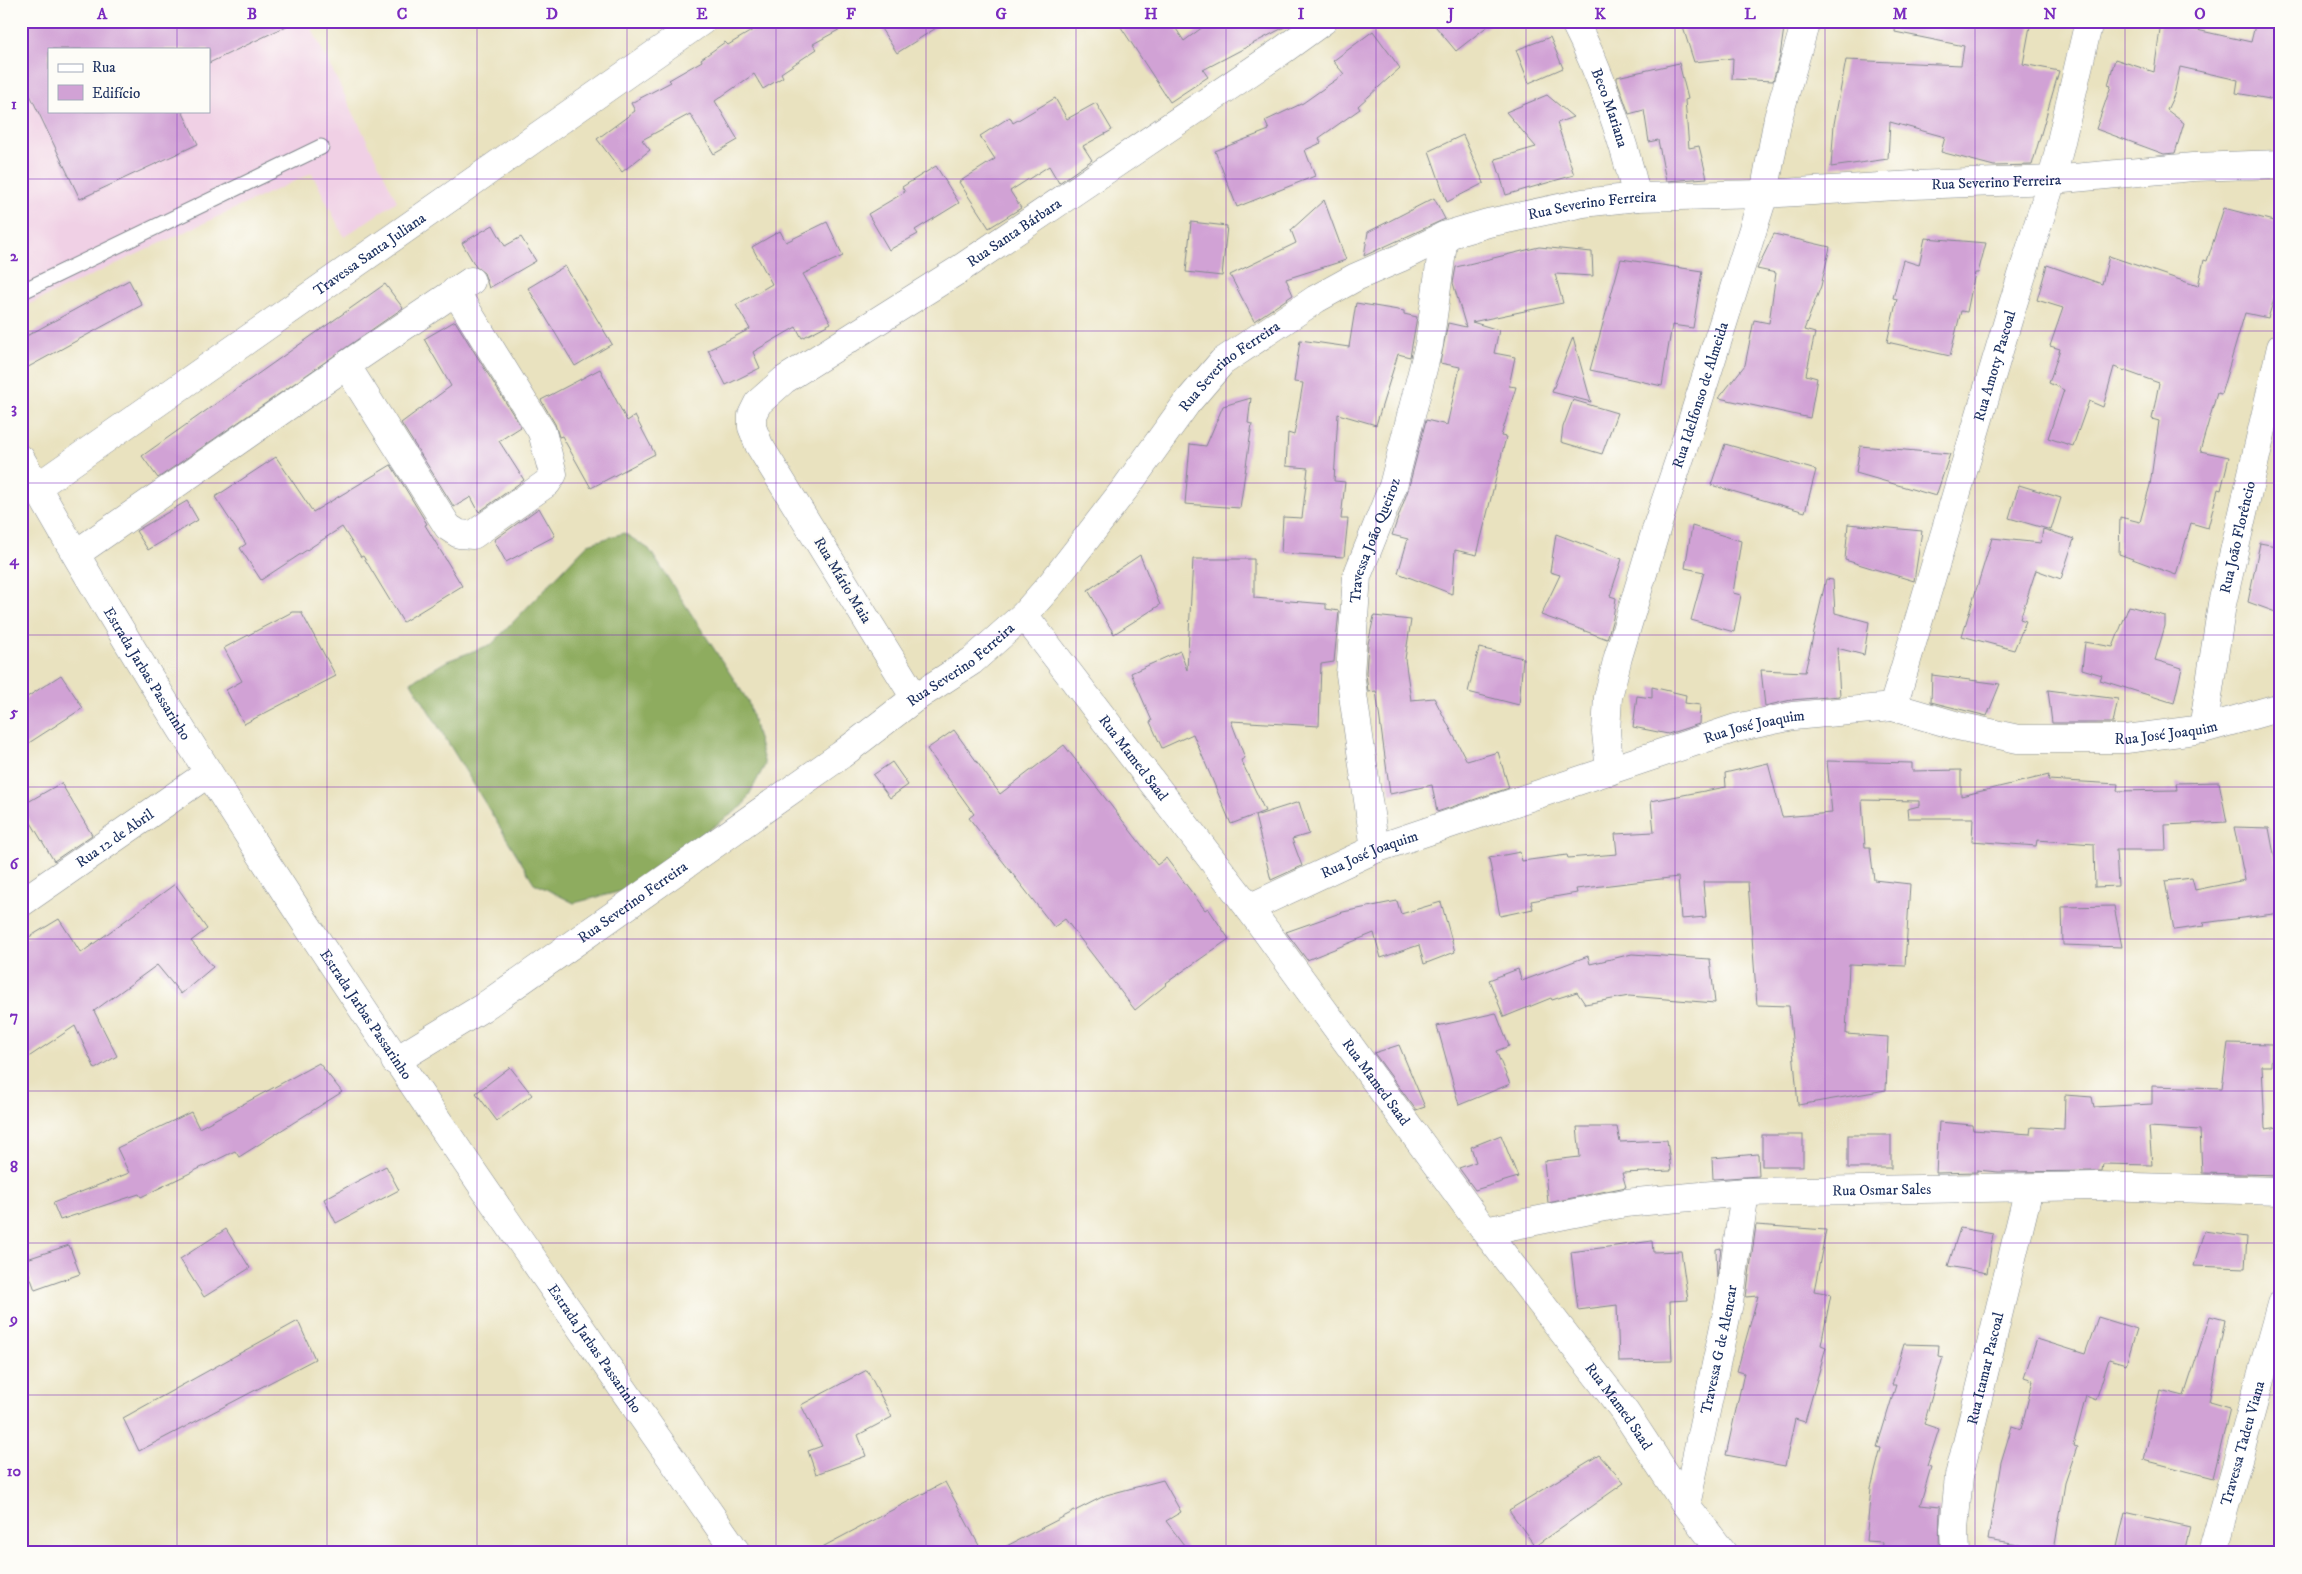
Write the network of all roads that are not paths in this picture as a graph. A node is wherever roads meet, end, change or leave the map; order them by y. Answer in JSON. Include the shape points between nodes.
{"nodes":[{"id":1,"x":702,"y":21,"type":"edge"},
{"id":2,"x":1323,"y":21,"type":"edge"},
{"id":3,"x":1574,"y":21,"type":"edge"},
{"id":4,"x":1806,"y":21,"type":"edge"},
{"id":5,"x":2089,"y":21,"type":"edge"},
{"id":6,"x":321,"y":147,"type":"dead end"},
{"id":7,"x":2281,"y":164,"type":"edge"},
{"id":8,"x":2052,"y":180,"type":"junction"},
{"id":9,"x":1764,"y":194,"type":"junction"},
{"id":10,"x":1637,"y":197,"type":"junction"},
{"id":11,"x":1444,"y":236,"type":"junction"},
{"id":12,"x":21,"y":292,"type":"edge"},
{"id":13,"x":2281,"y":347,"type":"edge"},
{"id":14,"x":346,"y":365,"type":"junction"},
{"id":15,"x":21,"y":459,"type":"edge"},
{"id":16,"x":772,"y":462,"type":"joint"},
{"id":17,"x":37,"y":487,"type":"junction"},
{"id":18,"x":76,"y":553,"type":"junction"},
{"id":19,"x":1024,"y":614,"type":"junction"},
{"id":20,"x":915,"y":698,"type":"junction"},
{"id":21,"x":1893,"y":707,"type":"junction"},
{"id":22,"x":2281,"y":708,"type":"edge"},
{"id":23,"x":2203,"y":729,"type":"junction"},
{"id":24,"x":1610,"y":771,"type":"junction"},
{"id":25,"x":207,"y":774,"type":"junction"},
{"id":26,"x":1375,"y":849,"type":"junction"},
{"id":27,"x":21,"y":903,"type":"edge"},
{"id":28,"x":1249,"y":908,"type":"junction"},
{"id":29,"x":395,"y":1061,"type":"junction"},
{"id":30,"x":2029,"y":1188,"type":"junction"},
{"id":31,"x":2281,"y":1191,"type":"edge"},
{"id":32,"x":1745,"y":1192,"type":"junction"},
{"id":33,"x":1485,"y":1231,"type":"junction"},
{"id":34,"x":2281,"y":1304,"type":"edge"},
{"id":35,"x":1686,"y":1505,"type":"junction"},
{"id":36,"x":737,"y":1553,"type":"edge"},
{"id":37,"x":1723,"y":1553,"type":"edge"},
{"id":38,"x":1956,"y":1553,"type":"edge"},
{"id":39,"x":2212,"y":1553,"type":"edge"}],
"edges":[{"from":1,"to":17,"type":"street","name":"Travessa Santa Juliana"},
{"from":2,"to":16,"type":"street","name":"Rua Santa Bárbara","via":[[957,271],[784,380],[758,403],[752,415],[755,437]]},
{"from":3,"to":10,"type":"street","name":"Beco Mariana","via":[[1623,139]]},
{"from":4,"to":9,"type":"street","name":"Rua Idelfonso de Almeida","via":[[1778,118]]},
{"from":5,"to":8,"type":"street","name":"Rua Amoty Pascoal"},
{"from":6,"to":12,"type":"lane"},
{"from":7,"to":8,"type":"street","name":"Rua Severino Ferreira","via":[[2193,167]]},
{"from":8,"to":9,"type":"street","name":"Rua Severino Ferreira","via":[[1913,184]]},
{"from":8,"to":21,"type":"street","name":"Rua Amoty Pascoal"},
{"from":9,"to":10,"type":"street","name":"Rua Severino Ferreira"},
{"from":9,"to":24,"type":"street","name":"Rua Idelfonso de Almeida","via":[[1618,657],[1608,697],[1606,732]]},
{"from":10,"to":11,"type":"street","name":"Rua Severino Ferreira","via":[[1575,204]]},
{"from":11,"to":19,"type":"street","name":"Rua Severino Ferreira","via":[[1316,299],[1222,362],[1186,404],[1052,583]]},
{"from":11,"to":26,"type":"street","name":"Travessa João Queiroz","via":[[1429,346],[1393,486],[1358,576],[1350,674]]},
{"from":13,"to":23,"type":"street","name":"Rua João Florêncio","via":[[2222,604]]},
{"from":14,"to":14,"type":"street","via":[[448,527],[460,534],[473,535],[547,483],[553,474],[542,432],[463,286]]},
{"from":14,"to":18,"type":"street"},
{"from":15,"to":17,"type":"street","name":"Estrada Jarbas Passarinho"},
{"from":16,"to":20,"type":"street","name":"Rua Mário Maia"},
{"from":17,"to":18,"type":"street","name":"Estrada Jarbas Passarinho"},
{"from":18,"to":25,"type":"street","name":"Estrada Jarbas Passarinho"},
{"from":19,"to":20,"type":"street","name":"Rua Severino Ferreira","via":[[972,661]]},
{"from":19,"to":28,"type":"street","name":"Rua Mamed Saad"},
{"from":20,"to":29,"type":"street","name":"Rua Severino Ferreira","via":[[825,766],[482,1008]]},
{"from":21,"to":23,"type":"street","name":"Rua José Joaquim","via":[[2018,740],[2126,739]]},
{"from":21,"to":24,"type":"street","name":"Rua José Joaquim","via":[[1793,716],[1755,724]]},
{"from":22,"to":23,"type":"street","name":"Rua José Joaquim"},
{"from":24,"to":26,"type":"street","name":"Rua José Joaquim"},
{"from":25,"to":27,"type":"street","name":"Rua 12 de Abril"},
{"from":25,"to":29,"type":"street","name":"Estrada Jarbas Passarinho"},
{"from":26,"to":28,"type":"street","name":"Rua José Joaquim"},
{"from":28,"to":33,"type":"street","name":"Rua Mamed Saad"},
{"from":29,"to":36,"type":"street","name":"Estrada Jarbas Passarinho"},
{"from":30,"to":31,"type":"street","name":"Rua Osmar Sales","via":[[2096,1186]]},
{"from":30,"to":32,"type":"street","name":"Rua Osmar Sales"},
{"from":30,"to":38,"type":"street","name":"Rua Itamar Pascoal","via":[[1960,1476],[1954,1529]]},
{"from":32,"to":33,"type":"street","name":"Rua Osmar Sales","via":[[1625,1204]]},
{"from":32,"to":35,"type":"street","name":"Travessa G de Alencar","via":[[1730,1302]]},
{"from":33,"to":35,"type":"street","name":"Rua Mamed Saad","via":[[1625,1412]]},
{"from":34,"to":39,"type":"street","name":"Travessa Tadeu Viana"},
{"from":35,"to":37,"type":"street","name":"Rua Mamed Saad"}]}
